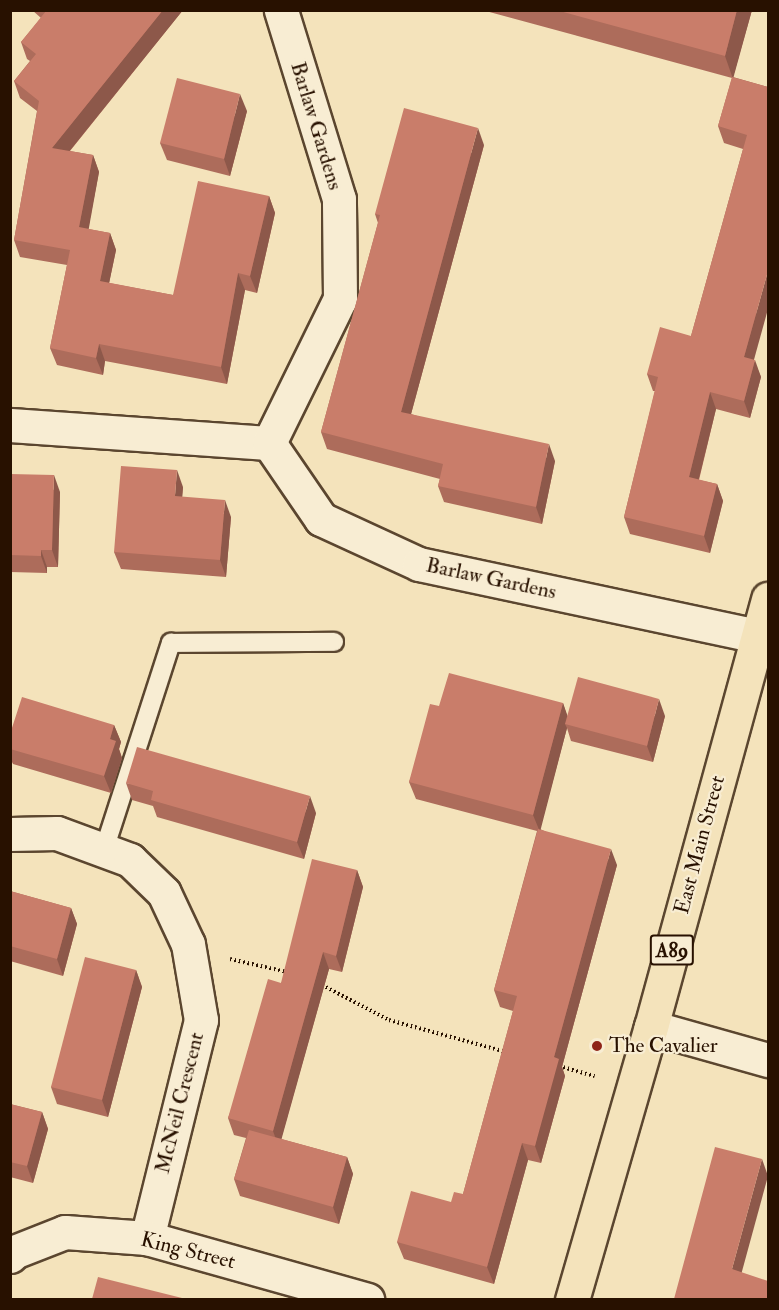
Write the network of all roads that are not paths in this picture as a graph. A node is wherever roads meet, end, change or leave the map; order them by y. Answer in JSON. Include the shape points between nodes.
{"nodes":[{"id":1,"x":281,"y":10,"type":"edge"},
{"id":2,"x":10,"y":425,"type":"edge"},
{"id":3,"x":268,"y":443,"type":"junction"},
{"id":4,"x":768,"y":599,"type":"edge"},
{"id":5,"x":758,"y":636,"type":"junction"},
{"id":6,"x":334,"y":642,"type":"dead end"},
{"id":7,"x":10,"y":834,"type":"edge"},
{"id":8,"x":104,"y":850,"type":"junction"},
{"id":9,"x":651,"y":1027,"type":"junction"},
{"id":10,"x":768,"y":1060,"type":"edge"},
{"id":11,"x":147,"y":1238,"type":"junction"},
{"id":12,"x":10,"y":1256,"type":"edge"},
{"id":13,"x":367,"y":1299,"type":"edge"},
{"id":14,"x":572,"y":1299,"type":"edge"}],
"edges":[{"from":1,"to":3,"type":"street","name":"Barlaw Gardens","via":[[339,199],[340,299]]},
{"from":2,"to":3,"type":"street"},
{"from":3,"to":5,"type":"street","name":"Barlaw Gardens","via":[[321,519],[419,564]]},
{"from":4,"to":5,"type":"main road","name":"East Main Street","number":"A89"},
{"from":5,"to":9,"type":"main road","name":"East Main Street","number":"A89"},
{"from":6,"to":8,"type":"lane","via":[[171,643]]},
{"from":7,"to":8,"type":"street","name":"McNeil Crescent","via":[[57,833]]},
{"from":8,"to":11,"type":"street","name":"McNeil Crescent","via":[[130,860],[164,893],[189,950],[201,1020]]},
{"from":9,"to":10,"type":"street"},
{"from":9,"to":14,"type":"main road","name":"East Main Street","number":"A89"},
{"from":11,"to":12,"type":"street","name":"King Street","via":[[65,1232]]},
{"from":11,"to":13,"type":"street","name":"King Street"}]}
